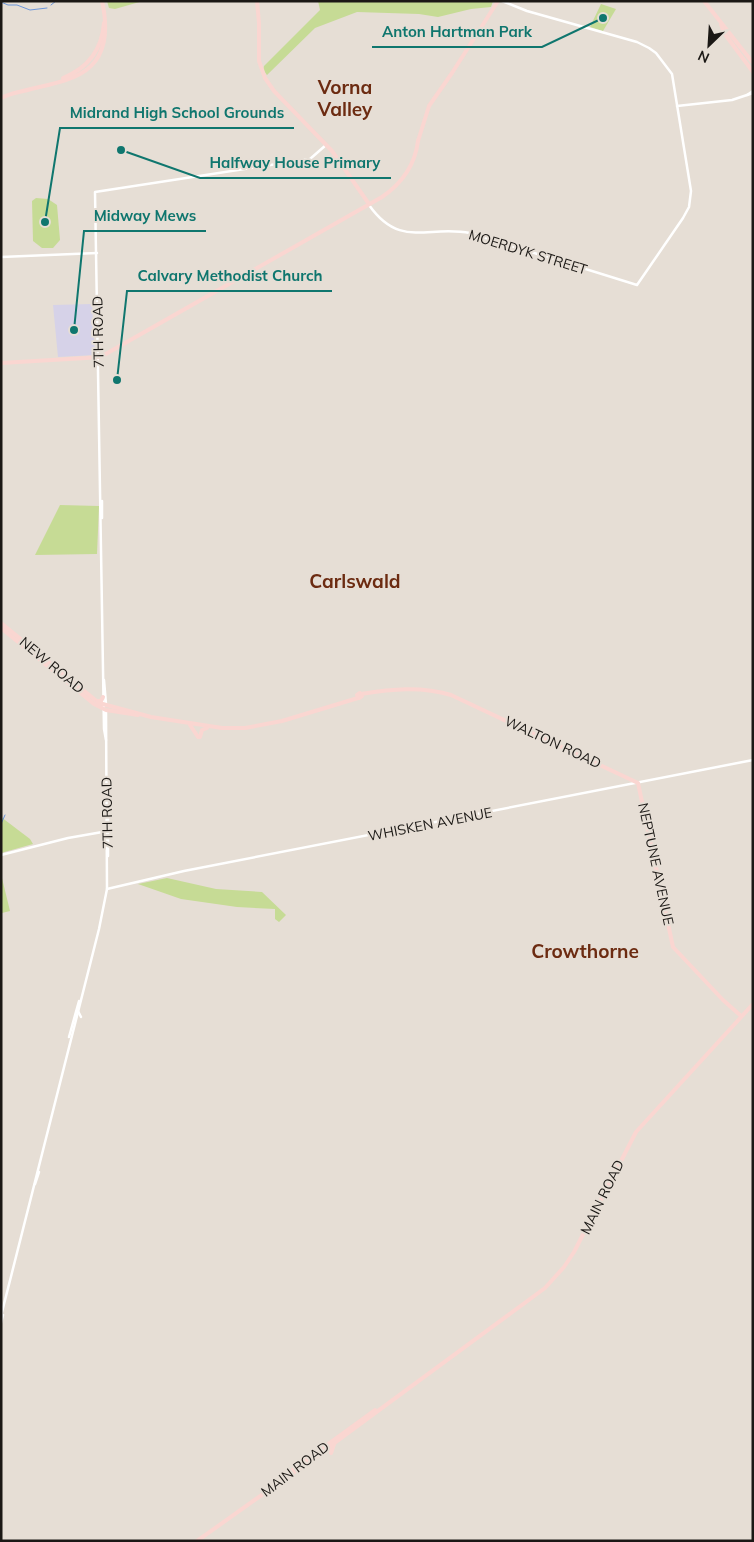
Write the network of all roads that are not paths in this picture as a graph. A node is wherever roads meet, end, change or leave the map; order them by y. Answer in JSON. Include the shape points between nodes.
{"nodes":[{"id":1,"x":102,"y":1,"type":"edge"},
{"id":2,"x":257,"y":1,"type":"edge"},
{"id":3,"x":498,"y":1,"type":"edge"},
{"id":4,"x":502,"y":1,"type":"edge"},
{"id":5,"x":704,"y":1,"type":"edge"},
{"id":6,"x":721,"y":24,"type":"junction"},
{"id":7,"x":753,"y":63,"type":"edge"},
{"id":8,"x":753,"y":72,"type":"edge"},
{"id":9,"x":753,"y":92,"type":"edge"},
{"id":10,"x":1,"y":97,"type":"edge"},
{"id":11,"x":677,"y":106,"type":"junction"},
{"id":12,"x":326,"y":145,"type":"junction"},
{"id":13,"x":369,"y":204,"type":"junction"},
{"id":14,"x":407,"y":233,"type":"junction"},
{"id":15,"x":410,"y":237,"type":"dead end"},
{"id":16,"x":97,"y":253,"type":"junction"},
{"id":17,"x":1,"y":258,"type":"edge"},
{"id":18,"x":641,"y":281,"type":"junction"},
{"id":19,"x":642,"y":286,"type":"dead end"},
{"id":20,"x":98,"y":357,"type":"junction"},
{"id":21,"x":1,"y":363,"type":"edge"},
{"id":22,"x":1,"y":623,"type":"edge"},
{"id":23,"x":1,"y":628,"type":"edge"},
{"id":24,"x":47,"y":661,"type":"junction"},
{"id":25,"x":104,"y":673,"type":"junction"},
{"id":26,"x":65,"y":680,"type":"junction"},
{"id":27,"x":104,"y":697,"type":"junction"},
{"id":28,"x":94,"y":701,"type":"junction"},
{"id":29,"x":105,"y":707,"type":"junction"},
{"id":30,"x":176,"y":721,"type":"junction"},
{"id":31,"x":188,"y":724,"type":"junction"},
{"id":32,"x":212,"y":727,"type":"junction"},
{"id":33,"x":229,"y":728,"type":"junction"},
{"id":34,"x":753,"y":760,"type":"edge"},
{"id":35,"x":638,"y":783,"type":"junction"},
{"id":36,"x":107,"y":830,"type":"junction"},
{"id":37,"x":1,"y":854,"type":"edge"},
{"id":38,"x":108,"y":889,"type":"junction"},
{"id":39,"x":686,"y":961,"type":"junction"},
{"id":40,"x":83,"y":990,"type":"junction"},
{"id":41,"x":721,"y":1003,"type":"dead end"},
{"id":42,"x":726,"y":1003,"type":"junction"},
{"id":43,"x":753,"y":1004,"type":"edge"},
{"id":44,"x":78,"y":1010,"type":"junction"},
{"id":45,"x":738,"y":1010,"type":"junction"},
{"id":46,"x":747,"y":1010,"type":"junction"},
{"id":47,"x":742,"y":1015,"type":"junction"},
{"id":48,"x":81,"y":1017,"type":"dead end"},
{"id":49,"x":69,"y":1044,"type":"junction"},
{"id":50,"x":10,"y":1282,"type":"junction"},
{"id":51,"x":1,"y":1316,"type":"edge"},
{"id":52,"x":1,"y":1323,"type":"edge"},
{"id":53,"x":432,"y":1370,"type":"junction"},
{"id":54,"x":337,"y":1440,"type":"junction"},
{"id":55,"x":318,"y":1455,"type":"junction"},
{"id":56,"x":256,"y":1498,"type":"junction"},
{"id":57,"x":197,"y":1541,"type":"edge"}],
"edges":[{"from":1,"to":10,"type":"main road","via":[[103,34],[85,71],[72,78]]},
{"from":2,"to":12,"type":"main road","via":[[259,61],[264,78]]},
{"from":3,"to":13,"type":"main road","via":[[429,106],[413,161],[405,174],[394,188]]},
{"from":4,"to":11,"type":"street","via":[[649,48],[671,73]]},
{"from":5,"to":6,"type":"main road"},
{"from":6,"to":7,"type":"main road"},
{"from":6,"to":8,"type":"main road"},
{"from":9,"to":11,"type":"street","via":[[729,100]]},
{"from":11,"to":18,"type":"street","via":[[690,203]]},
{"from":12,"to":13,"type":"main road"},
{"from":12,"to":16,"type":"street","name":"7TH ROAD","via":[[310,158],[95,192]]},
{"from":13,"to":14,"type":"street","name":"MOERDYK STREET","via":[[387,225]]},
{"from":13,"to":20,"type":"main road"},
{"from":14,"to":15,"type":"street"},
{"from":14,"to":18,"type":"street","name":"MOERDYK STREET","via":[[449,230],[470,233],[637,286]]},
{"from":16,"to":17,"type":"street"},
{"from":16,"to":20,"type":"street","name":"7TH ROAD"},
{"from":18,"to":19,"type":"street"},
{"from":20,"to":21,"type":"main road"},
{"from":20,"to":25,"type":"street","name":"7TH ROAD"},
{"from":22,"to":24,"type":"main road","name":"NEW ROAD"},
{"from":23,"to":26,"type":"main road","name":"NEW ROAD"},
{"from":24,"to":26,"type":"main road"},
{"from":24,"to":28,"type":"main road","name":"NEW ROAD"},
{"from":25,"to":27,"type":"street","name":"7TH ROAD"},
{"from":25,"to":29,"type":"street","name":"7TH ROAD"},
{"from":26,"to":29,"type":"main road","name":"NEW ROAD","via":[[90,701]]},
{"from":27,"to":28,"type":"main road","via":[[101,701]]},
{"from":27,"to":29,"type":"street","name":"7TH ROAD"},
{"from":28,"to":29,"type":"main road","name":"NEW ROAD"},
{"from":29,"to":30,"type":"main road","name":"WALTON ROAD"},
{"from":29,"to":36,"type":"street","name":"7TH ROAD"},
{"from":30,"to":31,"type":"main road","name":"WALTON ROAD"},
{"from":30,"to":33,"type":"main road","name":"WALTON ROAD"},
{"from":31,"to":32,"type":"main road","name":"WALTON ROAD"},
{"from":31,"to":32,"type":"main road","via":[[199,737],[203,729]]},
{"from":32,"to":33,"type":"main road","name":"WALTON ROAD"},
{"from":33,"to":35,"type":"main road","name":"WALTON ROAD","via":[[276,722],[359,696],[413,690],[467,702]]},
{"from":34,"to":35,"type":"street","name":"WHISKEN AVENUE"},
{"from":35,"to":38,"type":"street","name":"WHISKEN AVENUE","via":[[184,871]]},
{"from":35,"to":39,"type":"main road","name":"NEPTUNE AVENUE","via":[[673,946]]},
{"from":36,"to":37,"type":"street"},
{"from":36,"to":38,"type":"street","name":"7TH ROAD"},
{"from":38,"to":40,"type":"street","name":"7TH ROAD"},
{"from":39,"to":42,"type":"main road"},
{"from":39,"to":45,"type":"main road"},
{"from":40,"to":44,"type":"street"},
{"from":40,"to":49,"type":"street"},
{"from":41,"to":42,"type":"main road"},
{"from":42,"to":47,"type":"main road"},
{"from":43,"to":46,"type":"main road","name":"MAIN ROAD"},
{"from":44,"to":48,"type":"street"},
{"from":44,"to":49,"type":"street"},
{"from":45,"to":46,"type":"main road"},
{"from":45,"to":47,"type":"main road"},
{"from":46,"to":47,"type":"main road","name":"MAIN ROAD"},
{"from":47,"to":53,"type":"main road","name":"MAIN ROAD","via":[[636,1132],[580,1241],[555,1278]]},
{"from":49,"to":50,"type":"street"},
{"from":50,"to":51,"type":"street"},
{"from":50,"to":52,"type":"street"},
{"from":53,"to":54,"type":"main road","name":"MAIN ROAD"},
{"from":53,"to":56,"type":"main road","name":"MAIN ROAD"},
{"from":54,"to":55,"type":"main road","name":"MAIN ROAD"},
{"from":54,"to":55,"type":"main road","via":[[330,1453]]},
{"from":55,"to":56,"type":"main road","name":"MAIN ROAD"},
{"from":56,"to":57,"type":"main road","name":"MAIN ROAD"}]}
